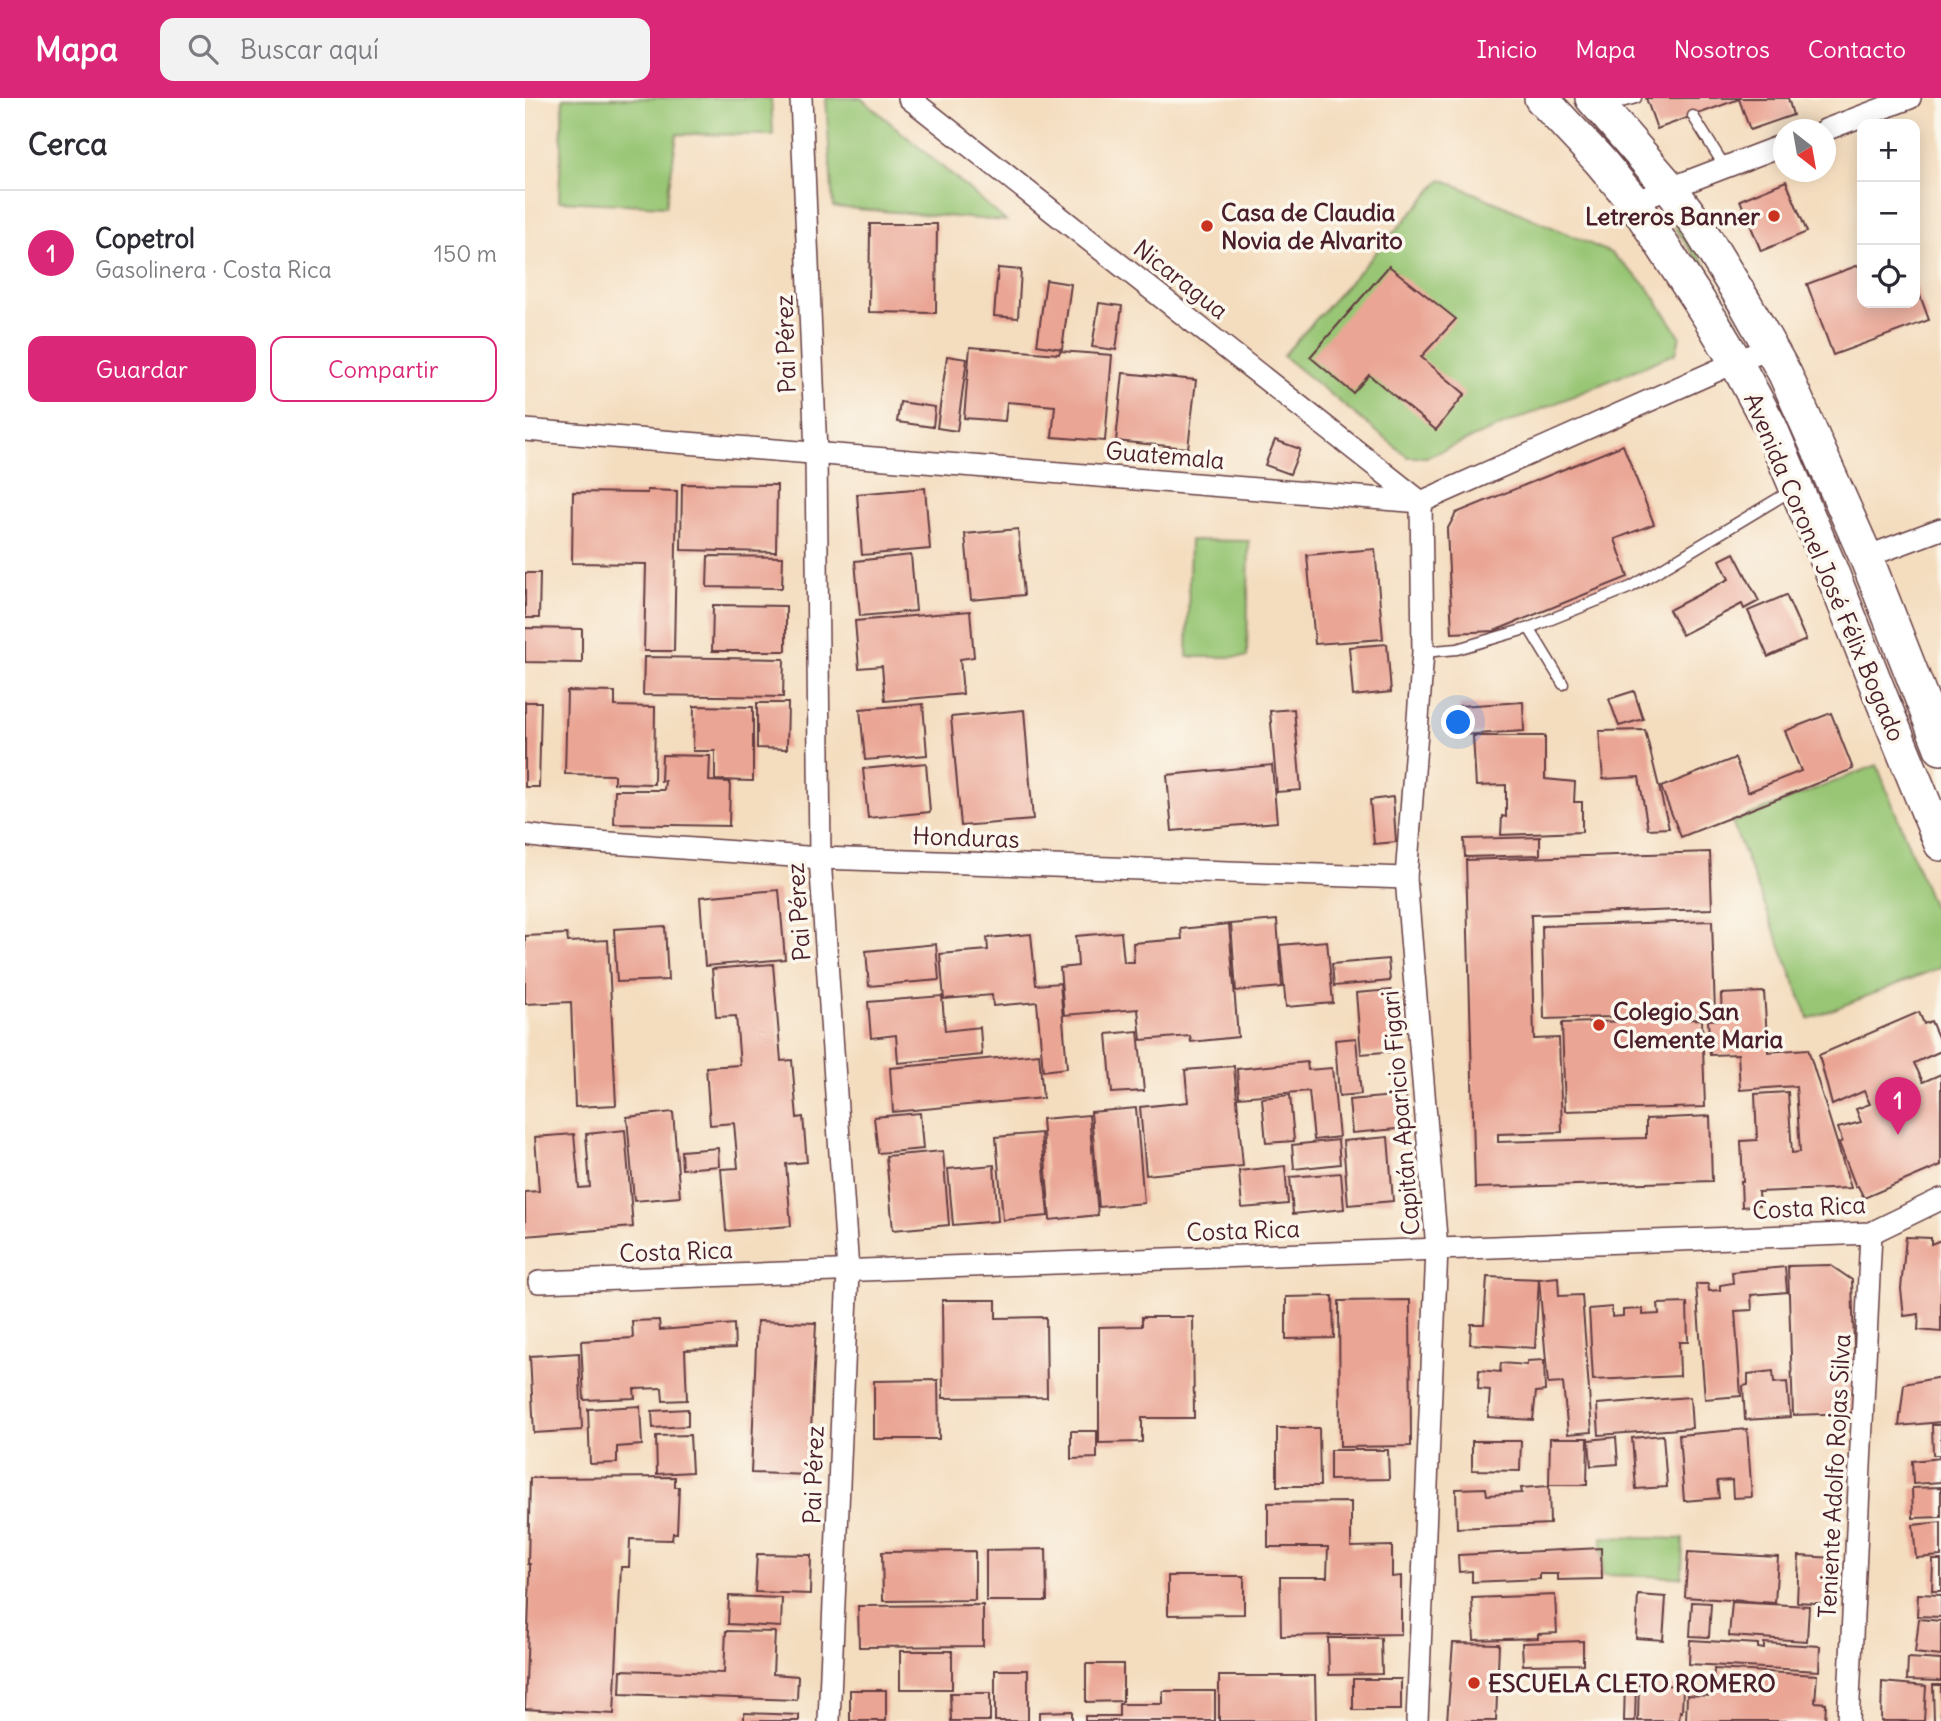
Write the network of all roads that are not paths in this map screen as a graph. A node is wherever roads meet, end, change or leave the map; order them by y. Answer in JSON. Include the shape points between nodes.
{"nodes":[{"id":1,"x":801,"y":98,"type":"edge"},
{"id":2,"x":909,"y":98,"type":"edge"},
{"id":3,"x":1541,"y":98,"type":"edge"},
{"id":4,"x":1636,"y":98,"type":"edge"},
{"id":5,"x":1910,"y":98,"type":"edge"},
{"id":6,"x":1596,"y":103,"type":"edge"},
{"id":7,"x":1693,"y":116,"type":"dead end"},
{"id":8,"x":1836,"y":126,"type":"edge"},
{"id":9,"x":1773,"y":149,"type":"edge"},
{"id":10,"x":1725,"y":167,"type":"junction"},
{"id":11,"x":1670,"y":188,"type":"junction"},
{"id":12,"x":1635,"y":202,"type":"junction"},
{"id":13,"x":1770,"y":346,"type":"junction"},
{"id":14,"x":1735,"y":362,"type":"junction"},
{"id":15,"x":525,"y":430,"type":"edge"},
{"id":16,"x":816,"y":453,"type":"junction"},
{"id":17,"x":1796,"y":487,"type":"junction"},
{"id":18,"x":1421,"y":502,"type":"junction"},
{"id":19,"x":1941,"y":529,"type":"edge"},
{"id":20,"x":1866,"y":557,"type":"junction"},
{"id":21,"x":1529,"y":628,"type":"junction"},
{"id":22,"x":1423,"y":652,"type":"junction"},
{"id":23,"x":1563,"y":684,"type":"dead end"},
{"id":24,"x":1941,"y":748,"type":"edge"},
{"id":25,"x":525,"y":835,"type":"edge"},
{"id":26,"x":1941,"y":844,"type":"edge"},
{"id":27,"x":820,"y":858,"type":"junction"},
{"id":28,"x":1406,"y":878,"type":"junction"},
{"id":29,"x":1941,"y":1199,"type":"edge"},
{"id":30,"x":1871,"y":1233,"type":"junction"},
{"id":31,"x":1437,"y":1249,"type":"junction"},
{"id":32,"x":848,"y":1271,"type":"junction"},
{"id":33,"x":539,"y":1282,"type":"dead end"},
{"id":34,"x":829,"y":1721,"type":"edge"},
{"id":35,"x":1417,"y":1721,"type":"edge"},
{"id":36,"x":1848,"y":1721,"type":"edge"}],
"edges":[{"from":1,"to":16,"type":"street","name":"Pai Pérez"},
{"from":2,"to":18,"type":"street","name":"Nicaragua"},
{"from":3,"to":12,"type":"main road","name":"Avenida Coronel José Félix Bogado"},
{"from":4,"to":6,"type":"lane"},
{"from":5,"to":8,"type":"street"},
{"from":6,"to":11,"type":"main road","name":"Avenida Coronel José Félix Bogado"},
{"from":7,"to":10,"type":"lane"},
{"from":9,"to":10,"type":"street"},
{"from":10,"to":11,"type":"street"},
{"from":11,"to":12,"type":"street"},
{"from":11,"to":13,"type":"main road","name":"Avenida Coronel José Félix Bogado"},
{"from":12,"to":14,"type":"main road","name":"Avenida Coronel José Félix Bogado"},
{"from":13,"to":14,"type":"street","name":"Guatemala"},
{"from":13,"to":20,"type":"main road","name":"Avenida Coronel José Félix Bogado"},
{"from":14,"to":17,"type":"main road","name":"Avenida Coronel José Félix Bogado"},
{"from":14,"to":18,"type":"street","name":"Guatemala"},
{"from":15,"to":16,"type":"street","name":"Guatemala"},
{"from":16,"to":18,"type":"street","name":"Guatemala"},
{"from":16,"to":27,"type":"street","name":"Pai Pérez"},
{"from":17,"to":21,"type":"lane","via":[[1632,587]]},
{"from":17,"to":26,"type":"main road","name":"Avenida Coronel José Félix Bogado"},
{"from":18,"to":22,"type":"street","name":"Capitán Aparicio Figari"},
{"from":19,"to":20,"type":"street"},
{"from":20,"to":24,"type":"main road","name":"Avenida Coronel José Félix Bogado"},
{"from":21,"to":22,"type":"lane","via":[[1457,649]]},
{"from":21,"to":23,"type":"lane"},
{"from":22,"to":28,"type":"street","name":"Capitán Aparicio Figari"},
{"from":25,"to":27,"type":"street","name":"Honduras"},
{"from":27,"to":28,"type":"street","name":"Honduras"},
{"from":27,"to":32,"type":"street","name":"Pai Pérez"},
{"from":28,"to":31,"type":"street","name":"Capitán Aparicio Figari"},
{"from":29,"to":30,"type":"street","name":"Costa Rica"},
{"from":30,"to":31,"type":"street","name":"Costa Rica"},
{"from":30,"to":36,"type":"street","name":"Teniente Adolfo Rojas Silva"},
{"from":31,"to":32,"type":"street","name":"Costa Rica"},
{"from":31,"to":35,"type":"street","name":"Capitán Aparicio Figari"},
{"from":32,"to":33,"type":"street","name":"Costa Rica"},
{"from":32,"to":34,"type":"street","name":"Pai Pérez"}]}
